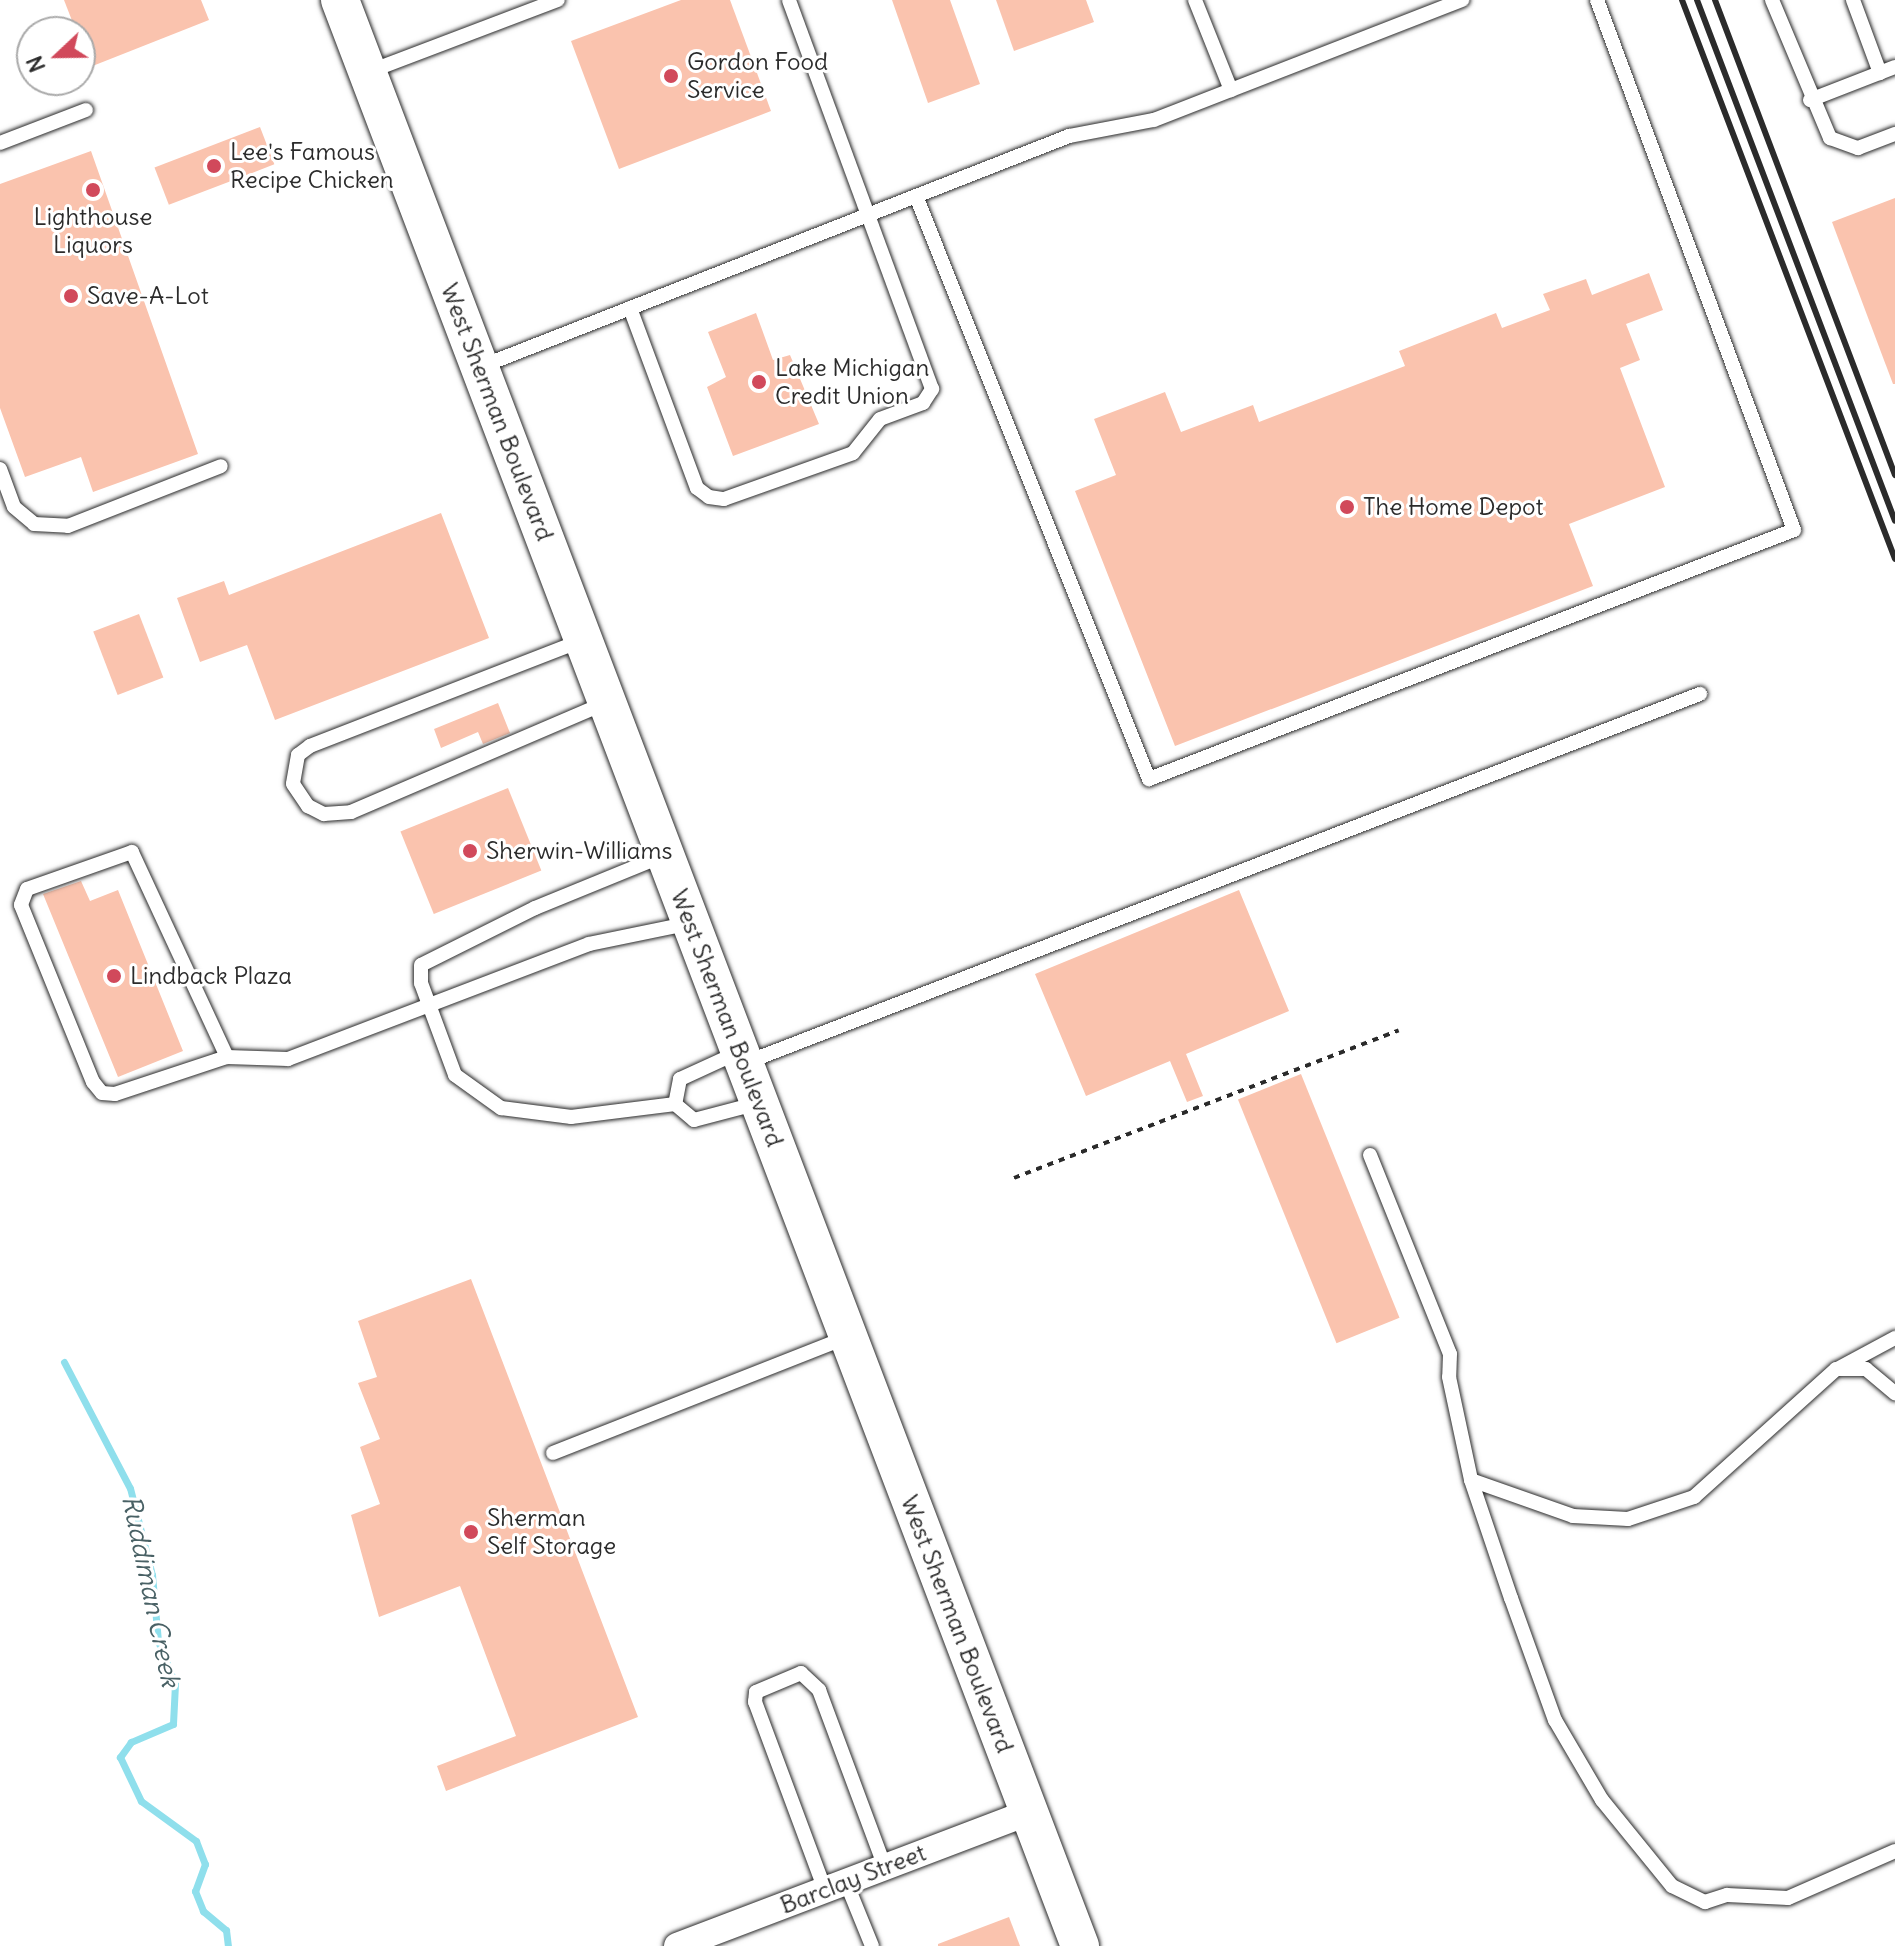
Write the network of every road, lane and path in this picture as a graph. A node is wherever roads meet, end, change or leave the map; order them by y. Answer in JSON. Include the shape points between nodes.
{"nodes":[{"id":1,"x":340,"y":0,"type":"edge"},
{"id":2,"x":558,"y":0,"type":"edge"},
{"id":3,"x":789,"y":0,"type":"edge"},
{"id":4,"x":1195,"y":0,"type":"edge"},
{"id":5,"x":1462,"y":0,"type":"edge"},
{"id":6,"x":1597,"y":0,"type":"edge"},
{"id":7,"x":1772,"y":0,"type":"edge"},
{"id":8,"x":1853,"y":0,"type":"edge"},
{"id":9,"x":1895,"y":67,"type":"edge"},
{"id":10,"x":368,"y":72,"type":"junction"},
{"id":11,"x":1880,"y":73,"type":"junction"},
{"id":12,"x":1231,"y":90,"type":"junction"},
{"id":13,"x":1810,"y":100,"type":"junction"},
{"id":14,"x":86,"y":110,"type":"dead end"},
{"id":15,"x":1895,"y":134,"type":"edge"},
{"id":16,"x":0,"y":143,"type":"edge"},
{"id":17,"x":916,"y":196,"type":"junction"},
{"id":18,"x":869,"y":214,"type":"junction"},
{"id":19,"x":630,"y":308,"type":"junction"},
{"id":20,"x":480,"y":367,"type":"junction"},
{"id":21,"x":221,"y":466,"type":"dead end"},
{"id":22,"x":0,"y":469,"type":"edge"},
{"id":23,"x":584,"y":640,"type":"junction"},
{"id":24,"x":1700,"y":694,"type":"dead end"},
{"id":25,"x":607,"y":702,"type":"junction"},
{"id":26,"x":665,"y":855,"type":"junction"},
{"id":27,"x":691,"y":923,"type":"junction"},
{"id":28,"x":427,"y":1006,"type":"junction"},
{"id":29,"x":1399,"y":1030,"type":"dead end"},
{"id":30,"x":227,"y":1057,"type":"junction"},
{"id":31,"x":742,"y":1057,"type":"junction"},
{"id":32,"x":760,"y":1103,"type":"junction"},
{"id":33,"x":675,"y":1104,"type":"junction"},
{"id":34,"x":1370,"y":1155,"type":"dead end"},
{"id":35,"x":1014,"y":1178,"type":"dead end"},
{"id":36,"x":848,"y":1337,"type":"junction"},
{"id":37,"x":1895,"y":1338,"type":"edge"},
{"id":38,"x":1836,"y":1369,"type":"junction"},
{"id":39,"x":1895,"y":1393,"type":"edge"},
{"id":40,"x":553,"y":1453,"type":"dead end"},
{"id":41,"x":1471,"y":1480,"type":"junction"},
{"id":42,"x":1029,"y":1812,"type":"junction"},
{"id":43,"x":1895,"y":1851,"type":"edge"},
{"id":44,"x":885,"y":1867,"type":"junction"},
{"id":45,"x":836,"y":1886,"type":"junction"},
{"id":46,"x":720,"y":1938,"type":"edge"},
{"id":47,"x":677,"y":1946,"type":"edge"},
{"id":48,"x":872,"y":1946,"type":"edge"},
{"id":49,"x":1080,"y":1946,"type":"edge"}],
"edges":[{"from":1,"to":10,"type":"main road","name":"West Sherman Boulevard"},
{"from":2,"to":10,"type":"lane"},
{"from":3,"to":18,"type":"lane"},
{"from":4,"to":12,"type":"lane"},
{"from":5,"to":12,"type":"lane"},
{"from":6,"to":17,"type":"lane","via":[[1794,530],[1149,779]]},
{"from":7,"to":13,"type":"lane"},
{"from":8,"to":11,"type":"lane"},
{"from":9,"to":11,"type":"lane"},
{"from":10,"to":20,"type":"main road","name":"West Sherman Boulevard"},
{"from":11,"to":13,"type":"lane"},
{"from":12,"to":17,"type":"lane","via":[[1154,120],[1069,136]]},
{"from":13,"to":15,"type":"lane","via":[[1823,130],[1848,148]]},
{"from":14,"to":16,"type":"lane"},
{"from":17,"to":18,"type":"lane"},
{"from":18,"to":19,"type":"lane"},
{"from":18,"to":19,"type":"lane","via":[[932,389],[923,403],[880,419],[853,453],[724,499],[709,497],[697,488]]},
{"from":19,"to":20,"type":"lane"},
{"from":20,"to":23,"type":"main road","name":"West Sherman Boulevard"},
{"from":21,"to":22,"type":"lane","via":[[68,526],[34,524],[14,507]]},
{"from":23,"to":25,"type":"main road","name":"West Sherman Boulevard"},
{"from":23,"to":25,"type":"lane","via":[[310,746],[298,755],[293,784],[308,806],[324,814],[351,812]]},
{"from":24,"to":31,"type":"lane"},
{"from":25,"to":26,"type":"main road","name":"West Sherman Boulevard"},
{"from":26,"to":27,"type":"main road","name":"West Sherman Boulevard"},
{"from":26,"to":28,"type":"lane","via":[[535,908],[421,965]]},
{"from":27,"to":28,"type":"lane","via":[[589,944]]},
{"from":27,"to":31,"type":"main road","name":"West Sherman Boulevard"},
{"from":28,"to":30,"type":"lane","via":[[288,1059]]},
{"from":28,"to":33,"type":"lane","via":[[455,1075],[501,1108],[571,1117]]},
{"from":29,"to":35,"type":"path"},
{"from":30,"to":30,"type":"lane","via":[[145,1087],[102,1093],[21,905],[27,889],[132,852]]},
{"from":31,"to":32,"type":"main road","name":"West Sherman Boulevard"},
{"from":31,"to":33,"type":"lane","via":[[680,1079]]},
{"from":32,"to":33,"type":"lane","via":[[694,1120]]},
{"from":32,"to":36,"type":"main road","name":"West Sherman Boulevard"},
{"from":34,"to":41,"type":"lane","via":[[1450,1354],[1449,1377]]},
{"from":36,"to":40,"type":"lane"},
{"from":36,"to":42,"type":"main road","name":"West Sherman Boulevard"},
{"from":37,"to":38,"type":"lane"},
{"from":38,"to":39,"type":"lane","via":[[1866,1369]]},
{"from":38,"to":41,"type":"lane","via":[[1694,1497],[1628,1519],[1573,1516]]},
{"from":41,"to":43,"type":"lane","via":[[1555,1720],[1602,1800],[1672,1886],[1705,1902],[1727,1895],[1788,1898]]},
{"from":42,"to":44,"type":"street","name":"Barclay Street"},
{"from":42,"to":49,"type":"main road","name":"West Sherman Boulevard"},
{"from":44,"to":45,"type":"street","name":"Barclay Street"},
{"from":44,"to":45,"type":"lane","via":[[819,1690],[801,1673],[756,1692],[755,1702]]},
{"from":45,"to":46,"type":"street","name":"Barclay Street"},
{"from":45,"to":48,"type":"lane"},
{"from":46,"to":47,"type":"street","name":"Barclay Street"}]}
